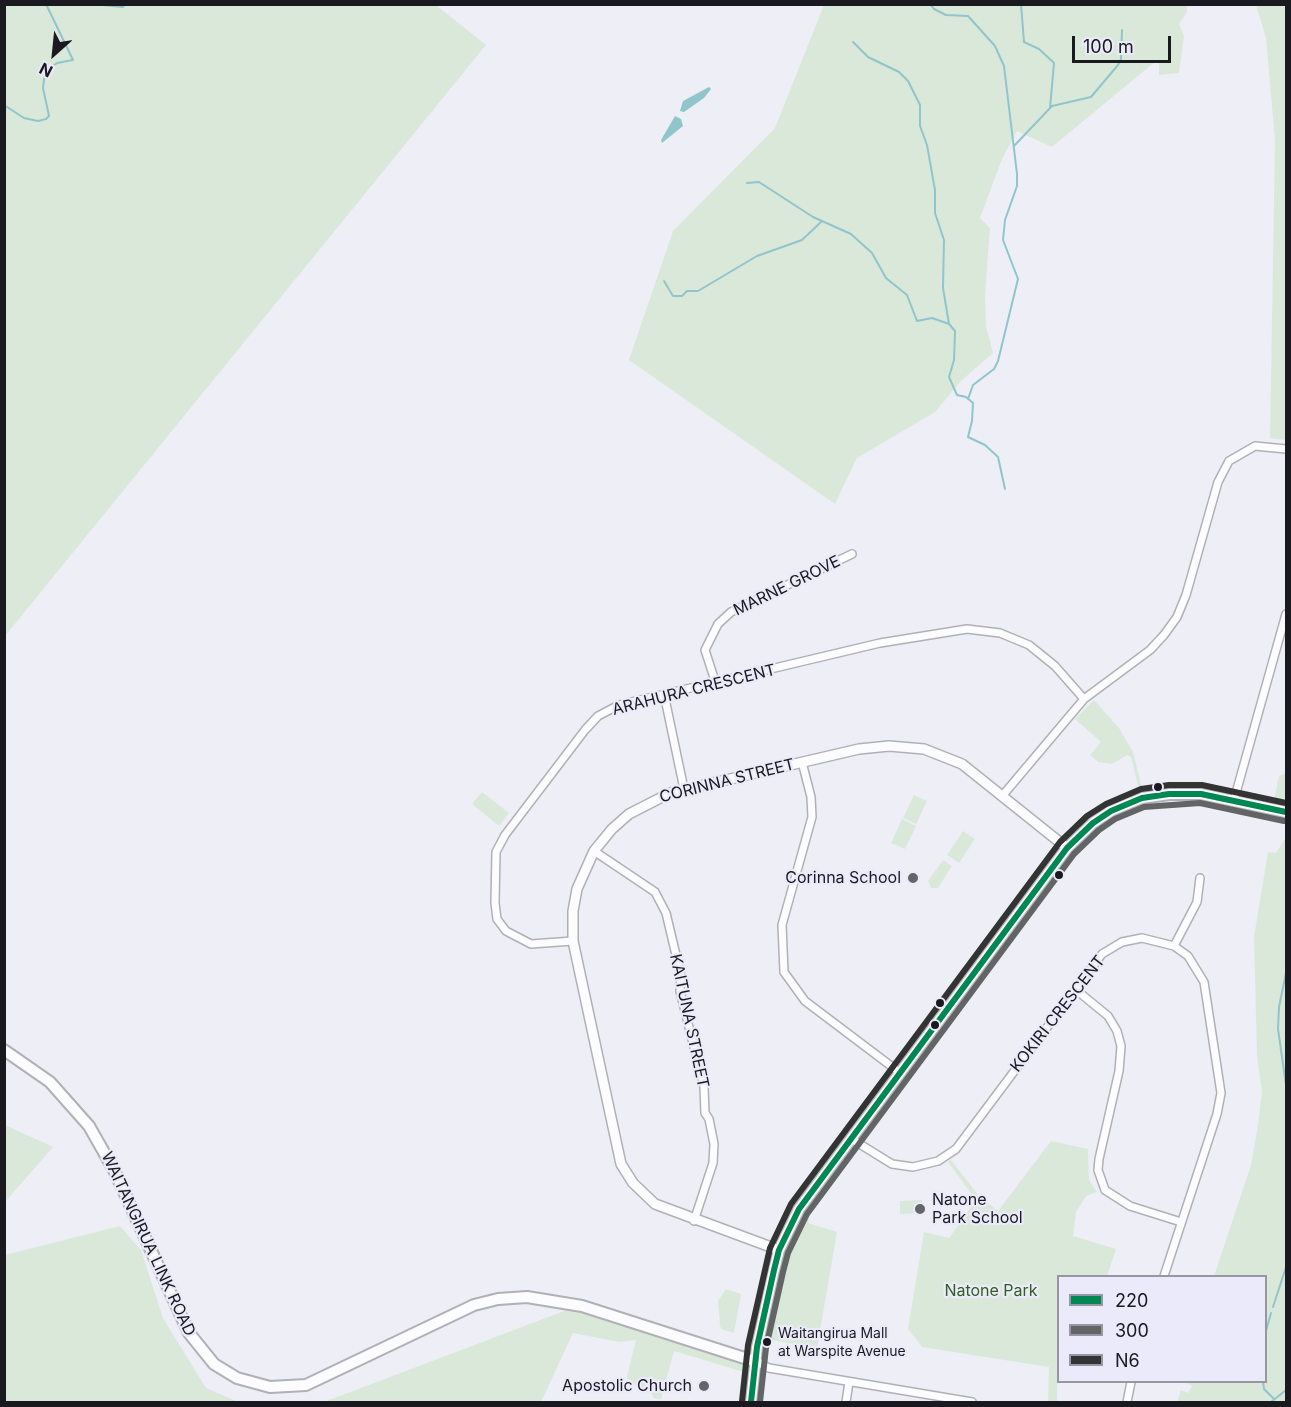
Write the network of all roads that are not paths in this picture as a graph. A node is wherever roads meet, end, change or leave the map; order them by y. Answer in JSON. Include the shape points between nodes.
{"nodes":[{"id":1,"x":1287,"y":449,"type":"edge"},
{"id":2,"x":852,"y":554,"type":"dead end"},
{"id":3,"x":1287,"y":614,"type":"edge"},
{"id":4,"x":716,"y":684,"type":"junction"},
{"id":5,"x":664,"y":694,"type":"junction"},
{"id":6,"x":1084,"y":699,"type":"junction"},
{"id":7,"x":802,"y":762,"type":"junction"},
{"id":8,"x":684,"y":789,"type":"junction"},
{"id":9,"x":1003,"y":795,"type":"junction"},
{"id":10,"x":1234,"y":800,"type":"junction"},
{"id":11,"x":1287,"y":812,"type":"edge"},
{"id":12,"x":1067,"y":848,"type":"junction"},
{"id":13,"x":594,"y":851,"type":"junction"},
{"id":14,"x":1200,"y":878,"type":"dead end"},
{"id":15,"x":573,"y":940,"type":"junction"},
{"id":16,"x":1174,"y":946,"type":"junction"},
{"id":17,"x":1075,"y":989,"type":"junction"},
{"id":18,"x":4,"y":1050,"type":"edge"},
{"id":19,"x":899,"y":1072,"type":"junction"},
{"id":20,"x":850,"y":1138,"type":"junction"},
{"id":21,"x":694,"y":1221,"type":"junction"},
{"id":22,"x":1181,"y":1222,"type":"junction"},
{"id":23,"x":779,"y":1250,"type":"junction"},
{"id":24,"x":1164,"y":1275,"type":"edge"},
{"id":25,"x":757,"y":1362,"type":"junction"},
{"id":26,"x":849,"y":1382,"type":"junction"},
{"id":27,"x":1131,"y":1383,"type":"edge"},
{"id":28,"x":751,"y":1402,"type":"edge"},
{"id":29,"x":846,"y":1402,"type":"edge"},
{"id":30,"x":972,"y":1402,"type":"edge"},
{"id":31,"x":1127,"y":1402,"type":"edge"}],
"edges":[{"from":1,"to":6,"type":"street","via":[[1255,446],[1229,461],[1215,490],[1177,617],[1150,650]]},
{"from":2,"to":4,"type":"street","name":"MARNE GROVE","via":[[731,612],[718,624],[705,650]]},
{"from":3,"to":10,"type":"street"},
{"from":4,"to":5,"type":"street","name":"ARAHURA CRESCENT"},
{"from":4,"to":6,"type":"street","name":"ARAHURA CRESCENT","via":[[880,643],[967,629],[1000,633],[1029,645],[1055,666]]},
{"from":5,"to":8,"type":"street"},
{"from":5,"to":15,"type":"street","name":"ARAHURA CRESCENT","via":[[619,705],[598,716],[496,852],[497,919],[506,931],[531,944]]},
{"from":6,"to":9,"type":"street"},
{"from":7,"to":8,"type":"street","name":"CORINNA STREET"},
{"from":7,"to":9,"type":"street","name":"CORINNA STREET","via":[[876,746],[914,748],[962,764]]},
{"from":7,"to":19,"type":"street","via":[[812,817],[782,925],[784,972],[805,1001]]},
{"from":8,"to":13,"type":"street","name":"CORINNA STREET","via":[[656,798],[629,814]]},
{"from":9,"to":12,"type":"street","name":"CORINNA STREET"},
{"from":10,"to":11,"type":"main road"},
{"from":10,"to":12,"type":"main road","via":[[1181,793],[1142,798],[1102,816]]},
{"from":12,"to":19,"type":"main road"},
{"from":13,"to":15,"type":"street","name":"CORINNA STREET","via":[[577,889]]},
{"from":13,"to":21,"type":"street","name":"KAITUNA STREET","via":[[655,892],[666,913],[714,1144],[713,1163]]},
{"from":14,"to":16,"type":"street","via":[[1197,902]]},
{"from":15,"to":21,"type":"street","name":"CORINNA STREET","via":[[621,1164],[647,1198]]},
{"from":16,"to":17,"type":"street","name":"KOKIRI CRESCENT","via":[[1142,938],[1122,942],[1102,954]]},
{"from":16,"to":22,"type":"street","via":[[1188,956],[1204,982],[1221,1086],[1217,1114]]},
{"from":17,"to":20,"type":"street","name":"KOKIRI CRESCENT","via":[[956,1149],[938,1161],[913,1167],[892,1164]]},
{"from":17,"to":22,"type":"street","via":[[1108,1016],[1121,1046],[1099,1160],[1105,1190],[1130,1206]]},
{"from":18,"to":25,"type":"main road","name":"WAITANGIRUA LINK ROAD","via":[[50,1082],[89,1126],[114,1170],[189,1334],[214,1364],[237,1378],[270,1387],[306,1385],[474,1305],[527,1297],[582,1306]]},
{"from":19,"to":20,"type":"main road"},
{"from":20,"to":23,"type":"main road","via":[[799,1209]]},
{"from":21,"to":23,"type":"street","name":"CORINNA STREET"},
{"from":22,"to":24,"type":"street"},
{"from":23,"to":25,"type":"main road"},
{"from":25,"to":26,"type":"street","via":[[769,1368]]},
{"from":25,"to":28,"type":"main road"},
{"from":26,"to":29,"type":"street"},
{"from":26,"to":30,"type":"street"},
{"from":27,"to":31,"type":"street"}]}
